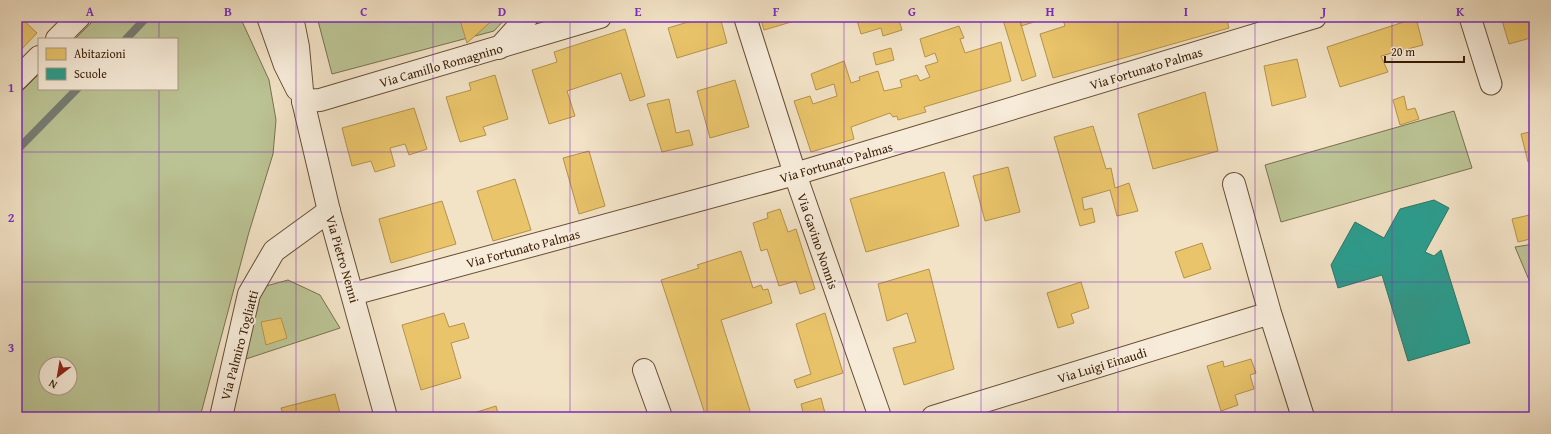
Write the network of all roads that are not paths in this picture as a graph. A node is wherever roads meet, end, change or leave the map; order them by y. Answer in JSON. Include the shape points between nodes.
{"nodes":[{"id":1,"x":79,"y":17,"type":"edge"},
{"id":2,"x":268,"y":17,"type":"edge"},
{"id":3,"x":292,"y":17,"type":"edge"},
{"id":4,"x":527,"y":17,"type":"edge"},
{"id":5,"x":600,"y":17,"type":"edge"},
{"id":6,"x":745,"y":17,"type":"edge"},
{"id":7,"x":1315,"y":17,"type":"edge"},
{"id":8,"x":1470,"y":17,"type":"edge"},
{"id":9,"x":576,"y":20,"type":"edge"},
{"id":10,"x":1291,"y":20,"type":"edge"},
{"id":11,"x":58,"y":38,"type":"edge"},
{"id":12,"x":499,"y":48,"type":"junction"},
{"id":13,"x":38,"y":58,"type":"edge"},
{"id":14,"x":17,"y":79,"type":"edge"},
{"id":15,"x":1491,"y":84,"type":"dead end"},
{"id":16,"x":303,"y":101,"type":"junction"},
{"id":17,"x":795,"y":174,"type":"junction"},
{"id":18,"x":1234,"y":184,"type":"dead end"},
{"id":19,"x":329,"y":211,"type":"junction"},
{"id":20,"x":353,"y":294,"type":"junction"},
{"id":21,"x":1270,"y":313,"type":"junction"},
{"id":22,"x":644,"y":370,"type":"dead end"},
{"id":23,"x":221,"y":417,"type":"edge"},
{"id":24,"x":386,"y":417,"type":"edge"},
{"id":25,"x":661,"y":417,"type":"edge"},
{"id":26,"x":880,"y":417,"type":"edge"},
{"id":27,"x":933,"y":417,"type":"edge"},
{"id":28,"x":1303,"y":417,"type":"edge"}],
"edges":[{"from":1,"to":11,"type":"street"},
{"from":2,"to":16,"type":"street","name":"Via Pietro Nenni","via":[[285,64]]},
{"from":3,"to":16,"type":"street","name":"Via Pietro Nenni","via":[[298,47]]},
{"from":4,"to":12,"type":"street"},
{"from":5,"to":9,"type":"street","name":"Via Camillo Romagnino"},
{"from":6,"to":17,"type":"street","name":"Via Gavino Nonnis"},
{"from":7,"to":10,"type":"street","name":"Via Fortunato Palmas"},
{"from":8,"to":15,"type":"street"},
{"from":9,"to":12,"type":"street","name":"Via Camillo Romagnino"},
{"from":10,"to":17,"type":"street","name":"Via Fortunato Palmas"},
{"from":12,"to":16,"type":"street","name":"Via Camillo Romagnino","via":[[320,100]]},
{"from":13,"to":14,"type":"street"},
{"from":16,"to":19,"type":"street","name":"Via Pietro Nenni"},
{"from":17,"to":20,"type":"street","name":"Via Fortunato Palmas"},
{"from":17,"to":26,"type":"street","name":"Via Gavino Nonnis"},
{"from":18,"to":21,"type":"street"},
{"from":19,"to":20,"type":"street","name":"Via Pietro Nenni"},
{"from":19,"to":23,"type":"street","name":"Via Palmiro Togliatti","via":[[274,251],[249,294]]},
{"from":20,"to":24,"type":"street","name":"Via Pietro Nenni"},
{"from":21,"to":27,"type":"street","name":"Via Luigi Einaudi"},
{"from":21,"to":28,"type":"street"},
{"from":22,"to":25,"type":"street"}]}
